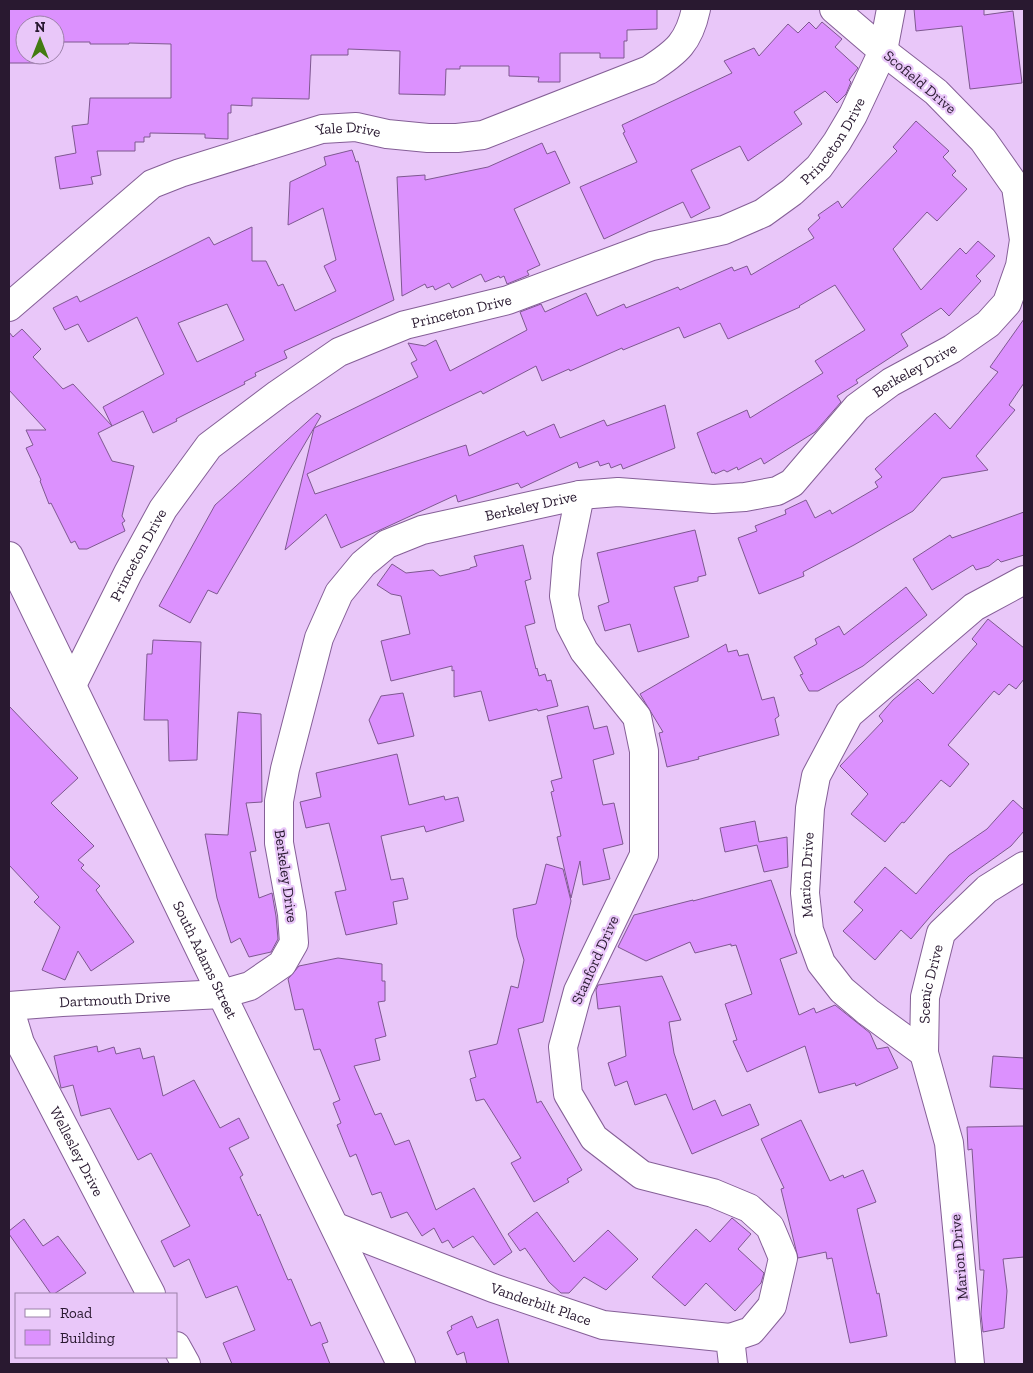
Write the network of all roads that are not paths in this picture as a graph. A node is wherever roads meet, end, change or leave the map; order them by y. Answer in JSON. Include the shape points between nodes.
{"nodes":[{"id":1,"x":696,"y":9,"type":"edge"},
{"id":2,"x":834,"y":9,"type":"edge"},
{"id":3,"x":892,"y":9,"type":"edge"},
{"id":4,"x":883,"y":51,"type":"junction"},
{"id":5,"x":1016,"y":187,"type":"joint"},
{"id":6,"x":9,"y":307,"type":"edge"},
{"id":7,"x":580,"y":495,"type":"junction"},
{"id":8,"x":9,"y":556,"type":"edge"},
{"id":9,"x":1024,"y":580,"type":"edge"},
{"id":10,"x":72,"y":685,"type":"junction"},
{"id":11,"x":1024,"y":866,"type":"edge"},
{"id":12,"x":222,"y":994,"type":"junction"},
{"id":13,"x":9,"y":1007,"type":"edge"},
{"id":14,"x":924,"y":1053,"type":"junction"},
{"id":15,"x":336,"y":1227,"type":"junction"},
{"id":16,"x":150,"y":1293,"type":"edge"},
{"id":17,"x":178,"y":1350,"type":"edge"},
{"id":18,"x":732,"y":1351,"type":"edge"},
{"id":19,"x":186,"y":1364,"type":"edge"},
{"id":20,"x":401,"y":1364,"type":"edge"},
{"id":21,"x":970,"y":1364,"type":"edge"}],
"edges":[{"from":1,"to":6,"type":"street","name":"Yale Drive","via":[[688,35],[670,57],[649,70],[483,135],[428,138],[356,127],[322,129],[152,184]]},
{"from":2,"to":4,"type":"street","name":"Scofield Drive"},
{"from":3,"to":4,"type":"street","name":"Princeton Drive"},
{"from":4,"to":5,"type":"street","name":"Scofield Drive","via":[[936,92],[970,126]]},
{"from":4,"to":10,"type":"street","name":"Princeton Drive","via":[[853,115],[820,167],[762,213],[724,230],[652,246],[508,300],[405,326],[339,352],[209,446],[163,509]]},
{"from":5,"to":7,"type":"street","name":"Berkeley Drive","via":[[1024,240],[1020,266],[1008,303],[988,324],[960,344],[891,382],[857,406],[792,484],[777,491],[713,499],[618,492]]},
{"from":7,"to":12,"type":"street","name":"Berkeley Drive","via":[[422,530],[387,544],[363,564],[338,593],[319,638],[279,801],[279,843],[294,943],[282,964],[250,986]]},
{"from":7,"to":18,"type":"street","name":"Stanford Drive","via":[[564,596],[570,624],[584,651],[637,717],[644,751],[644,855],[578,991],[563,1047],[568,1094],[594,1138],[642,1176],[713,1193],[750,1208],[770,1227],[783,1258],[772,1306]]},
{"from":8,"to":10,"type":"street","name":"South Adams Street"},
{"from":9,"to":14,"type":"street","name":"Marion Drive","via":[[974,607],[848,714],[816,776],[810,808],[805,894],[809,930],[821,963],[842,990]]},
{"from":10,"to":12,"type":"street","name":"South Adams Street"},
{"from":11,"to":14,"type":"street","name":"Scenic Drive","via":[[987,889],[941,933],[925,997]]},
{"from":12,"to":13,"type":"street","name":"Dartmouth Drive"},
{"from":12,"to":15,"type":"street","name":"South Adams Street"},
{"from":13,"to":16,"type":"street","name":"Wellesley Drive","via":[[20,1044]]},
{"from":14,"to":21,"type":"street","name":"Marion Drive","via":[[949,1143]]},
{"from":15,"to":18,"type":"street","name":"Vanderbilt Place","via":[[493,1288],[603,1324]]},
{"from":15,"to":20,"type":"street","name":"South Adams Street"},
{"from":17,"to":19,"type":"street"}]}
